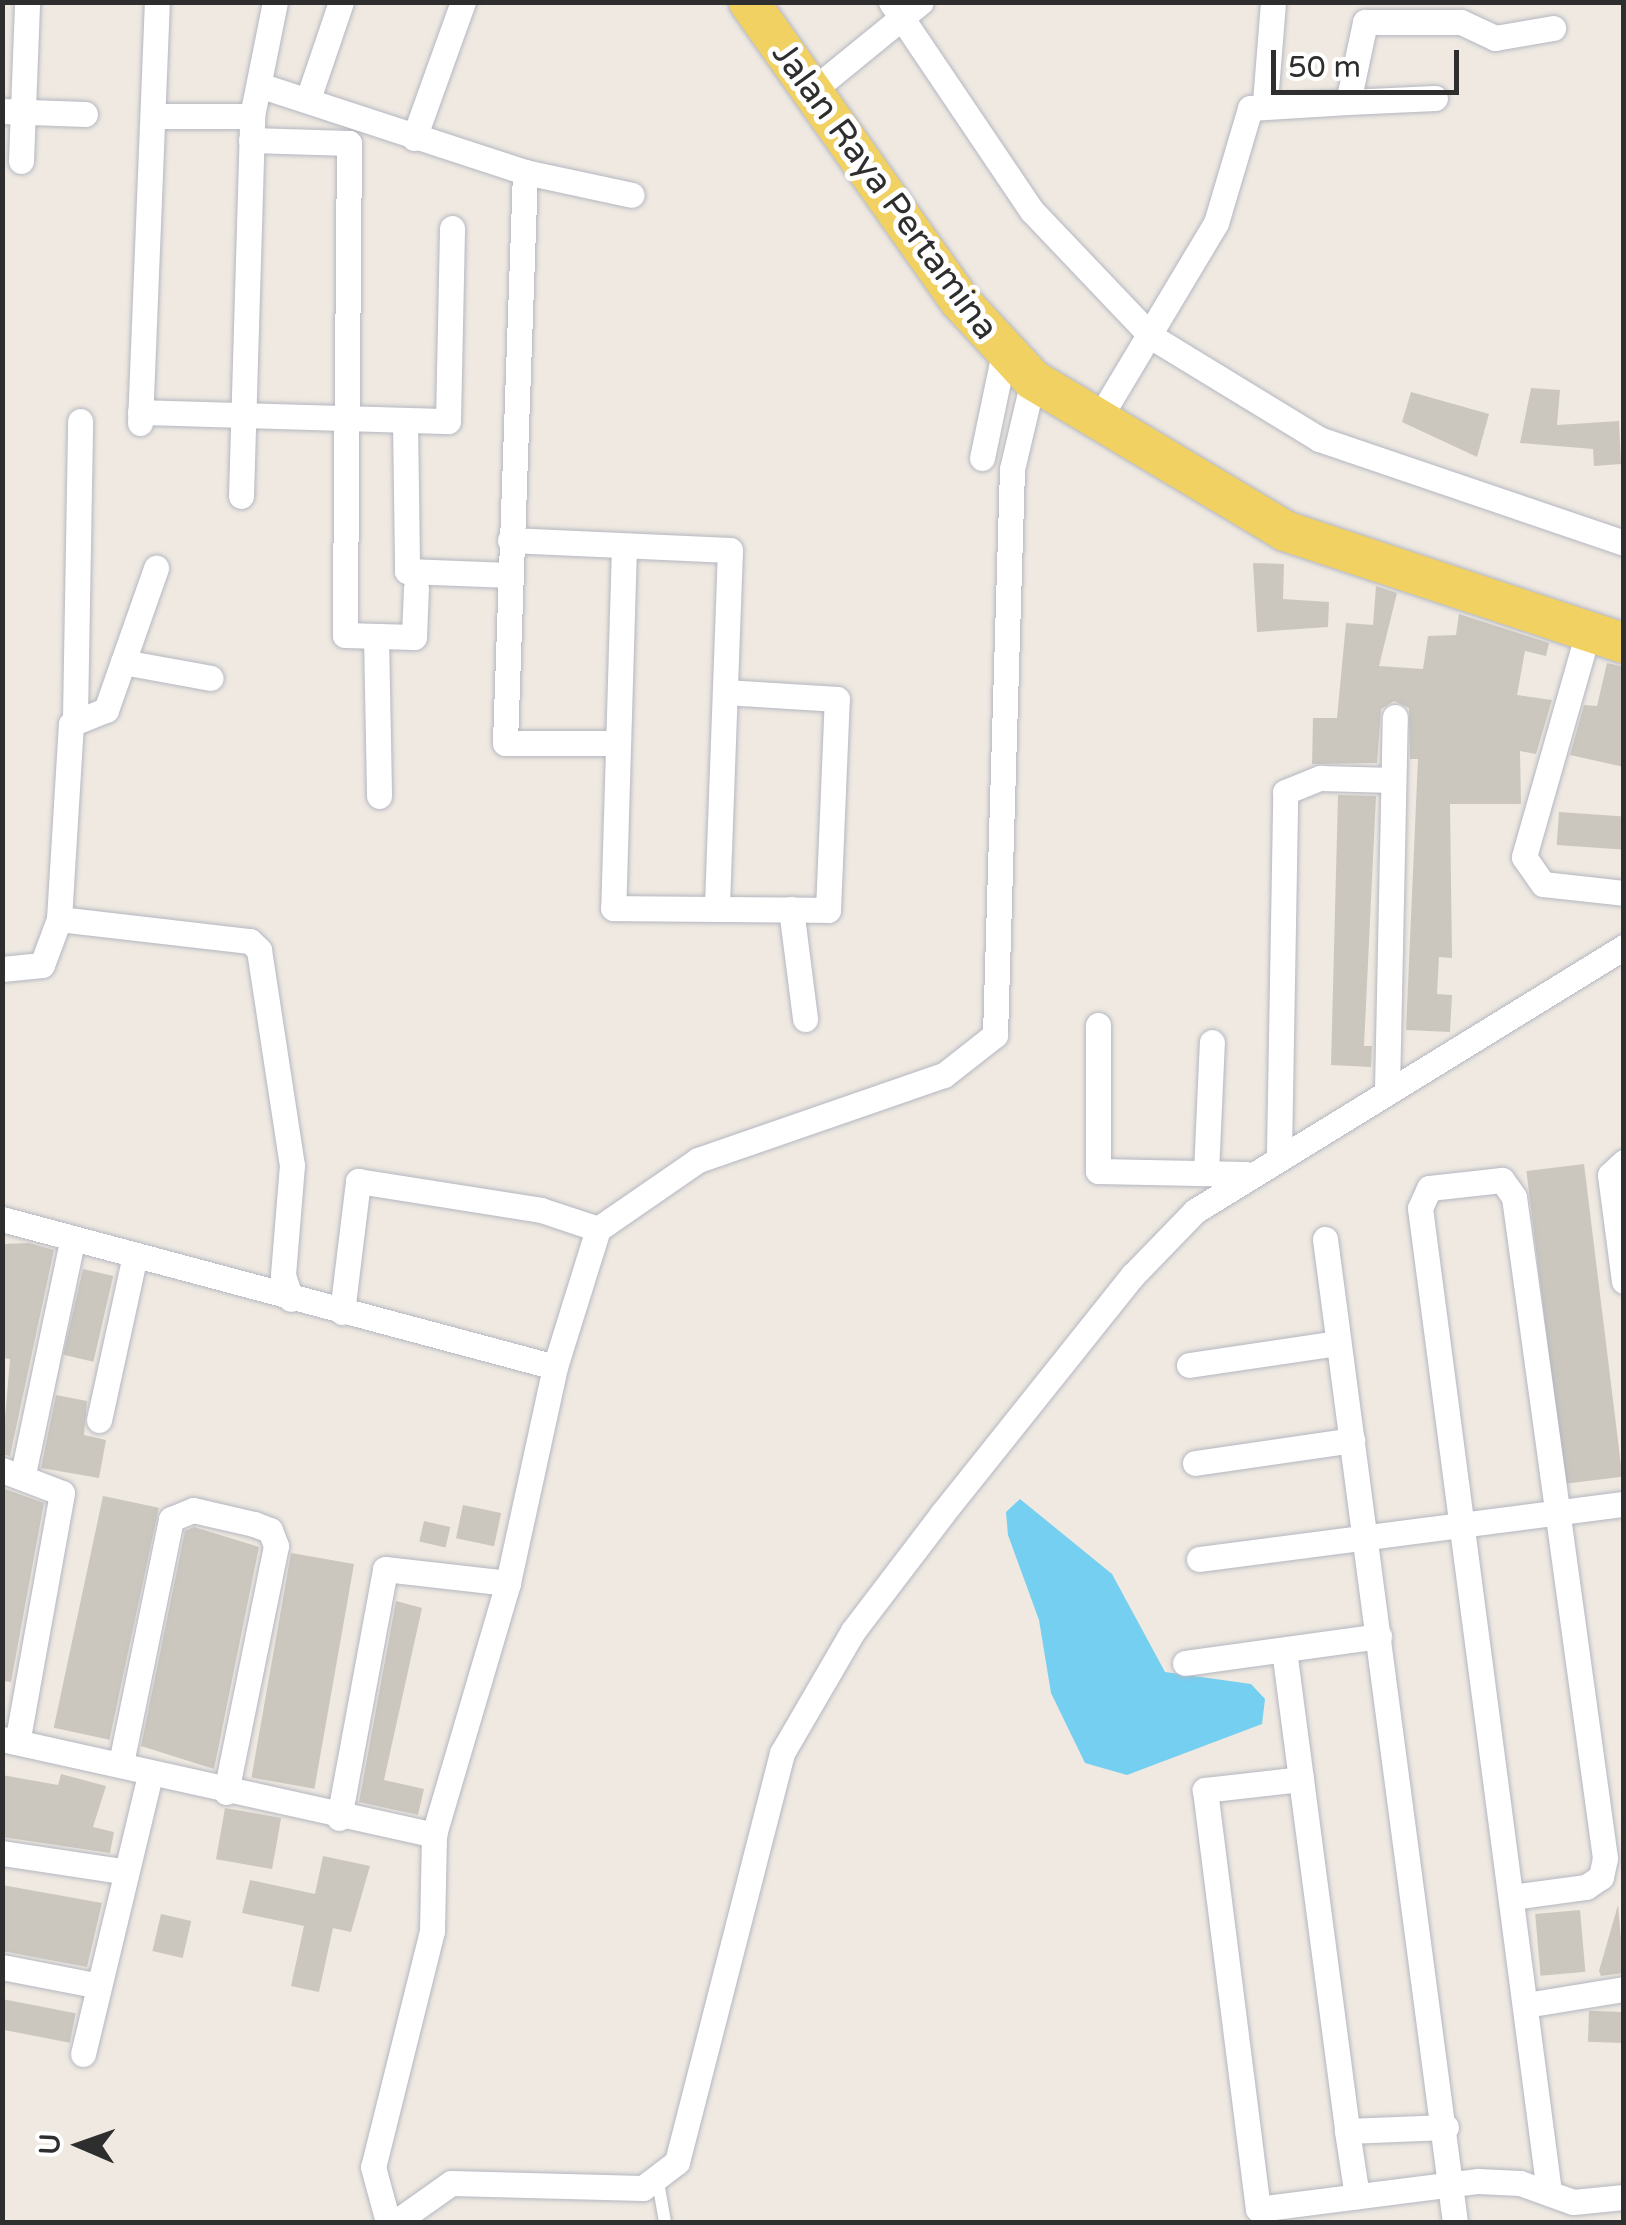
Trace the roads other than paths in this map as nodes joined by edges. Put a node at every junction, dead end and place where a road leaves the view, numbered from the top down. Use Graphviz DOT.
graph roads {
  1 [pos="28,2"];
  2 [pos="158,2"];
  3 [pos="260,2"];
  4 [pos="274,2"];
  5 [pos="341,2"];
  6 [pos="463,2"];
  7 [pos="749,2"];
  8 [pos="1273,2"];
  9 [pos="904,7"];
  10 [pos="1552,28"];
  11 [pos="259,85"];
  12 [pos="812,90"];
  13 [pos="309,96"];
  14 [pos="1435,98"];
  15 [pos="1265,102"];
  16 [pos="1348,102"];
  17 [pos="13,111"];
  18 [pos="86,114"];
  19 [pos="153,116"];
  20 [pos="252,128"];
  21 [pos="414,138"];
  22 [pos="21,161"];
  23 [pos="525,172"];
  24 [pos="632,195"];
  25 [pos="452,228"];
  26 [pos="1146,347"];
  27 [pos="1018,367"];
  28 [pos="1104,412"];
  29 [pos="242,416"];
  30 [pos="343,418"];
  31 [pos="406,420"];
  32 [pos="80,422"];
  33 [pos="982,458"];
  34 [pos="241,496"];
  35 [pos="510,540"];
  36 [pos="1624,543"];
  37 [pos="624,546"];
  38 [pos="156,568"];
  39 [pos="510,574"];
  40 [pos="416,588"];
  41 [pos="376,636"];
  42 [pos="1606,638"];
  43 [pos="123,662"];
  44 [pos="211,678"];
  45 [pos="725,692"];
  46 [pos="76,717"];
  47 [pos="1395,717"];
  48 [pos="614,743"];
  49 [pos="1393,780"];
  50 [pos="379,796"];
  51 [pos="1624,893"];
  52 [pos="717,909"];
  53 [pos="790,909"];
  54 [pos="58,919"];
  55 [pos="1624,947"];
  56 [pos="2,969"];
  57 [pos="804,1018"];
  58 [pos="1098,1026"];
  59 [pos="1212,1042"];
  60 [pos="1388,1090"];
  61 [pos="1279,1153"];
  62 [pos="1624,1162"];
  63 [pos="1206,1172"];
  64 [pos="1246,1174"];
  65 [pos="2,1219"];
  66 [pos="598,1229"];
  67 [pos="1325,1240"];
  68 [pos="72,1241"];
  69 [pos="134,1260"];
  70 [pos="1624,1280"];
  71 [pos="291,1299"];
  72 [pos="342,1312"];
  73 [pos="1338,1343"];
  74 [pos="1189,1365"];
  75 [pos="555,1367"];
  76 [pos="99,1420"];
  77 [pos="1352,1440"];
  78 [pos="1195,1463"];
  79 [pos="13,1472"];
  80 [pos="1624,1504"];
  81 [pos="1558,1513"];
  82 [pos="1462,1525"];
  83 [pos="1364,1538"];
  84 [pos="1198,1559"];
  85 [pos="508,1583"];
  86 [pos="1379,1636"];
  87 [pos="1284,1650"];
  88 [pos="1185,1663"];
  89 [pos="10,1740"];
  90 [pos="121,1764"];
  91 [pos="150,1774"];
  92 [pos="1300,1778"];
  93 [pos="226,1792"];
  94 [pos="339,1818"];
  95 [pos="434,1835"];
  96 [pos="2,1853"];
  97 [pos="121,1871"];
  98 [pos="1512,1897"];
  99 [pos="2,1967"];
  100 [pos="95,1985"];
  101 [pos="1624,1989"];
  102 [pos="1526,2005"];
  103 [pos="83,2054"];
  104 [pos="1446,2127"];
  105 [pos="1347,2131"];
  106 [pos="658,2182"];
  107 [pos="1454,2184"];
  108 [pos="1549,2192"];
  109 [pos="1356,2196"];
  110 [pos="1624,2197"];
  111 [pos="388,2222"];
  112 [pos="396,2222"];
  113 [pos="665,2222"];
  114 [pos="1455,2222"];
  1 -- 17 [label="street"];
  2 -- 19 [label="street"];
  3 -- 11 [label="street"];
  4 -- 11 [label="street"];
  5 -- 13 [label="street"];
  6 -- 21 [label="street"];
  7 -- 12 [label="main road, Jalan Raya Pertamina"];
  8 -- 15 [label="street"];
  9 -- 12 [label="street"];
  9 -- 26 [label="street"];
  10 -- 16 [label="street"];
  11 -- 13 [label="street"];
  11 -- 20 [label="street"];
  12 -- 27 [label="main road, Jalan Raya Pertamina"];
  13 -- 21 [label="street"];
  14 -- 16 [label="street"];
  15 -- 16 [label="street"];
  15 -- 26 [label="street"];
  17 -- 18 [label="street"];
  17 -- 22 [label="street"];
  19 -- 20 [label="street"];
  19 -- 29 [label="street"];
  20 -- 29 [label="street"];
  20 -- 30 [label="street"];
  21 -- 23 [label="street"];
  23 -- 24 [label="street"];
  23 -- 35 [label="street"];
  25 -- 31 [label="street"];
  26 -- 28 [label="street"];
  26 -- 36 [label="street"];
  27 -- 28 [label="main road, Jalan Raya Pertamina"];
  27 -- 33 [label="street"];
  27 -- 66 [label="street"];
  28 -- 42 [label="main road, Jalan Raya Pertamina"];
  29 -- 30 [label="street"];
  29 -- 34 [label="street"];
  30 -- 31 [label="street"];
  30 -- 41 [label="street"];
  31 -- 39 [label="street"];
  32 -- 46 [label="street"];
  35 -- 37 [label="street"];
  35 -- 39 [label="street"];
  37 -- 45 [label="street"];
  37 -- 48 [label="street"];
  38 -- 43 [label="street"];
  39 -- 48 [label="street"];
  40 -- 41 [label="street"];
  41 -- 50 [label="street"];
  42 -- 51 [label="street"];
  43 -- 44 [label="street"];
  43 -- 46 [label="street"];
  45 -- 52 [label="street"];
  45 -- 53 [label="street"];
  46 -- 54 [label="street"];
  47 -- 49 [label="street"];
  48 -- 52 [label="street"];
  49 -- 60 [label="street"];
  49 -- 61 [label="street"];
  52 -- 53 [label="street"];
  53 -- 57 [label="street"];
  54 -- 56 [label="street"];
  54 -- 71 [label="street"];
  55 -- 60 [label="street"];
  58 -- 63 [label="street"];
  59 -- 63 [label="street"];
  60 -- 61 [label="street"];
  61 -- 64 [label="street"];
  62 -- 70 [label="street"];
  63 -- 64 [label="street"];
  64 -- 106 [label="street"];
  65 -- 68 [label="street"];
  66 -- 72 [label="street"];
  66 -- 75 [label="street"];
  67 -- 73 [label="street"];
  68 -- 69 [label="street"];
  68 -- 79 [label="street"];
  69 -- 71 [label="street"];
  69 -- 76 [label="street"];
  71 -- 72 [label="street"];
  72 -- 75 [label="street"];
  73 -- 74 [label="street"];
  73 -- 77 [label="street"];
  75 -- 85 [label="street"];
  77 -- 78 [label="street"];
  77 -- 83 [label="street"];
  79 -- 89 [label="street"];
  80 -- 81 [label="street"];
  81 -- 82 [label="street"];
  81 -- 82 [label="street"];
  81 -- 98 [label="street"];
  82 -- 83 [label="street"];
  82 -- 98 [label="street"];
  83 -- 84 [label="street"];
  83 -- 86 [label="street"];
  85 -- 94 [label="street"];
  85 -- 95 [label="street"];
  86 -- 87 [label="street"];
  86 -- 104 [label="street"];
  87 -- 88 [label="street"];
  87 -- 92 [label="street"];
  89 -- 90 [label="street"];
  90 -- 91 [label="street"];
  90 -- 93 [label="street"];
  91 -- 93 [label="street"];
  91 -- 97 [label="street"];
  92 -- 105 [label="street"];
  92 -- 109 [label="street"];
  93 -- 94 [label="street"];
  94 -- 95 [label="street"];
  95 -- 111 [label="street"];
  96 -- 97 [label="street"];
  97 -- 100 [label="street"];
  98 -- 102 [label="street"];
  99 -- 100 [label="street"];
  100 -- 103 [label="street"];
  101 -- 102 [label="street"];
  102 -- 108 [label="street"];
  104 -- 105 [label="street"];
  104 -- 107 [label="street"];
  105 -- 109 [label="street"];
  106 -- 112 [label="street"];
  106 -- 113 [label="lane"];
  107 -- 108 [label="street"];
  107 -- 109 [label="street"];
  107 -- 114 [label="street"];
  108 -- 110 [label="street"];
}
